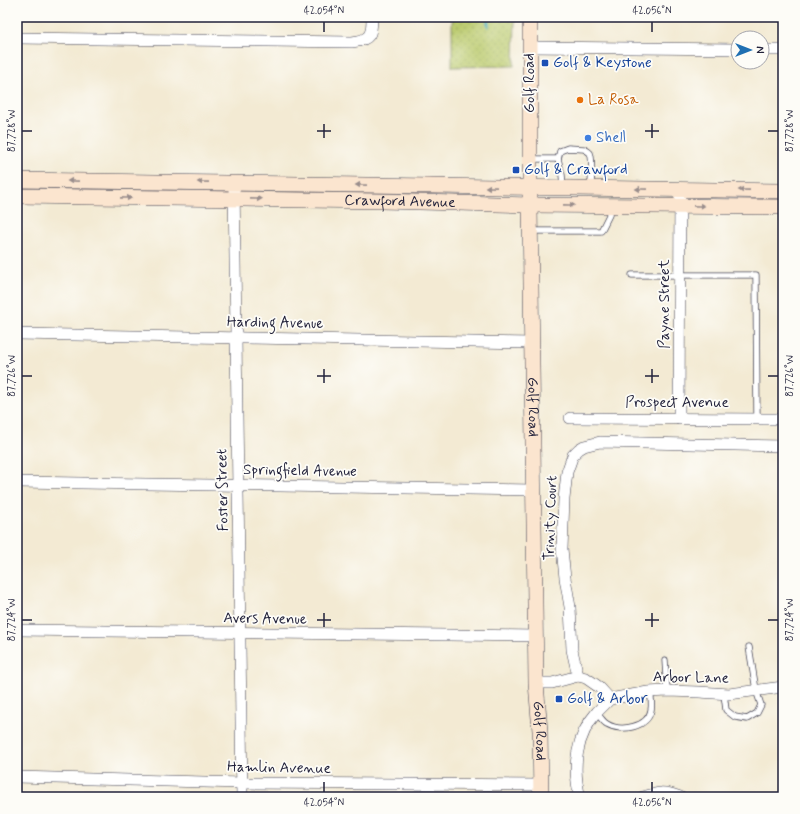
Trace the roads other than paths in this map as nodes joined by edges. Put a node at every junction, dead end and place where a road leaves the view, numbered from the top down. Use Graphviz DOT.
graph roads {
  1 [pos="372,17"];
  2 [pos="530,17"];
  3 [pos="17,38"];
  4 [pos="530,47"];
  5 [pos="730,50"];
  6 [pos="770,50"];
  7 [pos="783,50"];
  8 [pos="530,159"];
  9 [pos="558,159"];
  10 [pos="17,180"];
  11 [pos="234,183"];
  12 [pos="530,188"];
  13 [pos="563,188"];
  14 [pos="592,189"];
  15 [pos="680,190"];
  16 [pos="783,191"];
  17 [pos="17,196"];
  18 [pos="234,199"];
  19 [pos="530,205"];
  20 [pos="608,206"];
  21 [pos="680,206"];
  22 [pos="783,207"];
  23 [pos="530,231"];
  24 [pos="632,275"];
  25 [pos="680,275"];
  26 [pos="17,334"];
  27 [pos="236,338"];
  28 [pos="532,342"];
  29 [pos="570,418"];
  30 [pos="679,418"];
  31 [pos="757,419"];
  32 [pos="783,419"];
  33 [pos="783,446"];
  34 [pos="17,482"];
  35 [pos="238,485"];
  36 [pos="534,490"];
  37 [pos="17,630"];
  38 [pos="240,633"];
  39 [pos="536,636"];
  40 [pos="749,647"];
  41 [pos="665,660"];
  42 [pos="578,676"];
  43 [pos="536,683"];
  44 [pos="783,686"];
  45 [pos="667,690"];
  46 [pos="756,690"];
  47 [pos="650,692"];
  48 [pos="724,694"];
  49 [pos="610,699"];
  50 [pos="596,713"];
  51 [pos="17,777"];
  52 [pos="242,783"];
  53 [pos="541,791"];
  54 [pos="242,797"];
  55 [pos="580,797"];
  56 [pos="643,797"];
  57 [pos="680,797"];
  1 -- 3 [label="street"];
  2 -- 4 [label="main road, Golf Road"];
  4 -- 5 [label="street"];
  4 -- 8 [label="main road, Golf Road"];
  6 -- 7 [label="street"];
  8 -- 9 [label="lane"];
  8 -- 12 [label="main road, Golf Road"];
  9 -- 13 [label="lane"];
  9 -- 14 [label="lane"];
  11 -- 10 [label="main road, Crawford Avenue, one-way"];
  12 -- 11 [label="main road, Crawford Avenue, one-way"];
  11 -- 18 [label="street, Foster Street"];
  12 -- 13 [label="main road, Crawford Avenue"];
  12 -- 19 [label="main road, Golf Road"];
  13 -- 14 [label="main road, Crawford Avenue"];
  15 -- 14 [label="main road, Crawford Avenue, one-way"];
  16 -- 15 [label="main road, Crawford Avenue, one-way"];
  15 -- 21 [label="street, Payne Street"];
  17 -- 18 [label="main road, Crawford Avenue, one-way"];
  18 -- 19 [label="main road, Crawford Avenue, one-way"];
  18 -- 27 [label="street, Foster Street"];
  19 -- 20 [label="main road, Crawford Avenue, one-way"];
  19 -- 23 [label="main road, Golf Road"];
  20 -- 21 [label="main road, Crawford Avenue"];
  20 -- 23 [label="lane"];
  21 -- 22 [label="main road, Crawford Avenue, one-way"];
  21 -- 25 [label="street, Payne Street"];
  23 -- 28 [label="main road, Golf Road"];
  24 -- 25 [label="lane"];
  25 -- 30 [label="street, Payne Street"];
  25 -- 31 [label="lane"];
  26 -- 27 [label="street, Harding Avenue"];
  27 -- 28 [label="street, Harding Avenue"];
  27 -- 35 [label="street, Foster Street"];
  28 -- 36 [label="main road, Golf Road"];
  29 -- 30 [label="street, Prospect Avenue"];
  30 -- 31 [label="street, Prospect Avenue"];
  31 -- 32 [label="street, Prospect Avenue"];
  33 -- 42 [label="street, Trinity Court"];
  34 -- 35 [label="street, Springfield Avenue"];
  35 -- 36 [label="street, Springfield Avenue"];
  35 -- 38 [label="street, Foster Street"];
  36 -- 39 [label="main road, Golf Road"];
  37 -- 38 [label="street, Avers Avenue"];
  38 -- 39 [label="street, Avers Avenue"];
  38 -- 52 [label="street, Foster Street"];
  39 -- 43 [label="main road, Golf Road"];
  40 -- 46 [label="lane"];
  41 -- 45 [label="lane"];
  42 -- 43 [label="street"];
  42 -- 49 [label="street"];
  43 -- 53 [label="main road, Golf Road"];
  44 -- 46 [label="street, Arbor Lane"];
  45 -- 47 [label="street, Arbor Lane"];
  45 -- 48 [label="street, Arbor Lane"];
  46 -- 48 [label="street, Arbor Lane"];
  46 -- 48 [label="lane"];
  47 -- 49 [label="street, Arbor Lane"];
  47 -- 50 [label="lane"];
  49 -- 50 [label="street"];
  50 -- 55 [label="street"];
  51 -- 52 [label="street, Hamlin Avenue"];
  52 -- 53 [label="street, Hamlin Avenue"];
  52 -- 54 [label="street, Foster Street"];
  56 -- 57 [label="street"];
}
